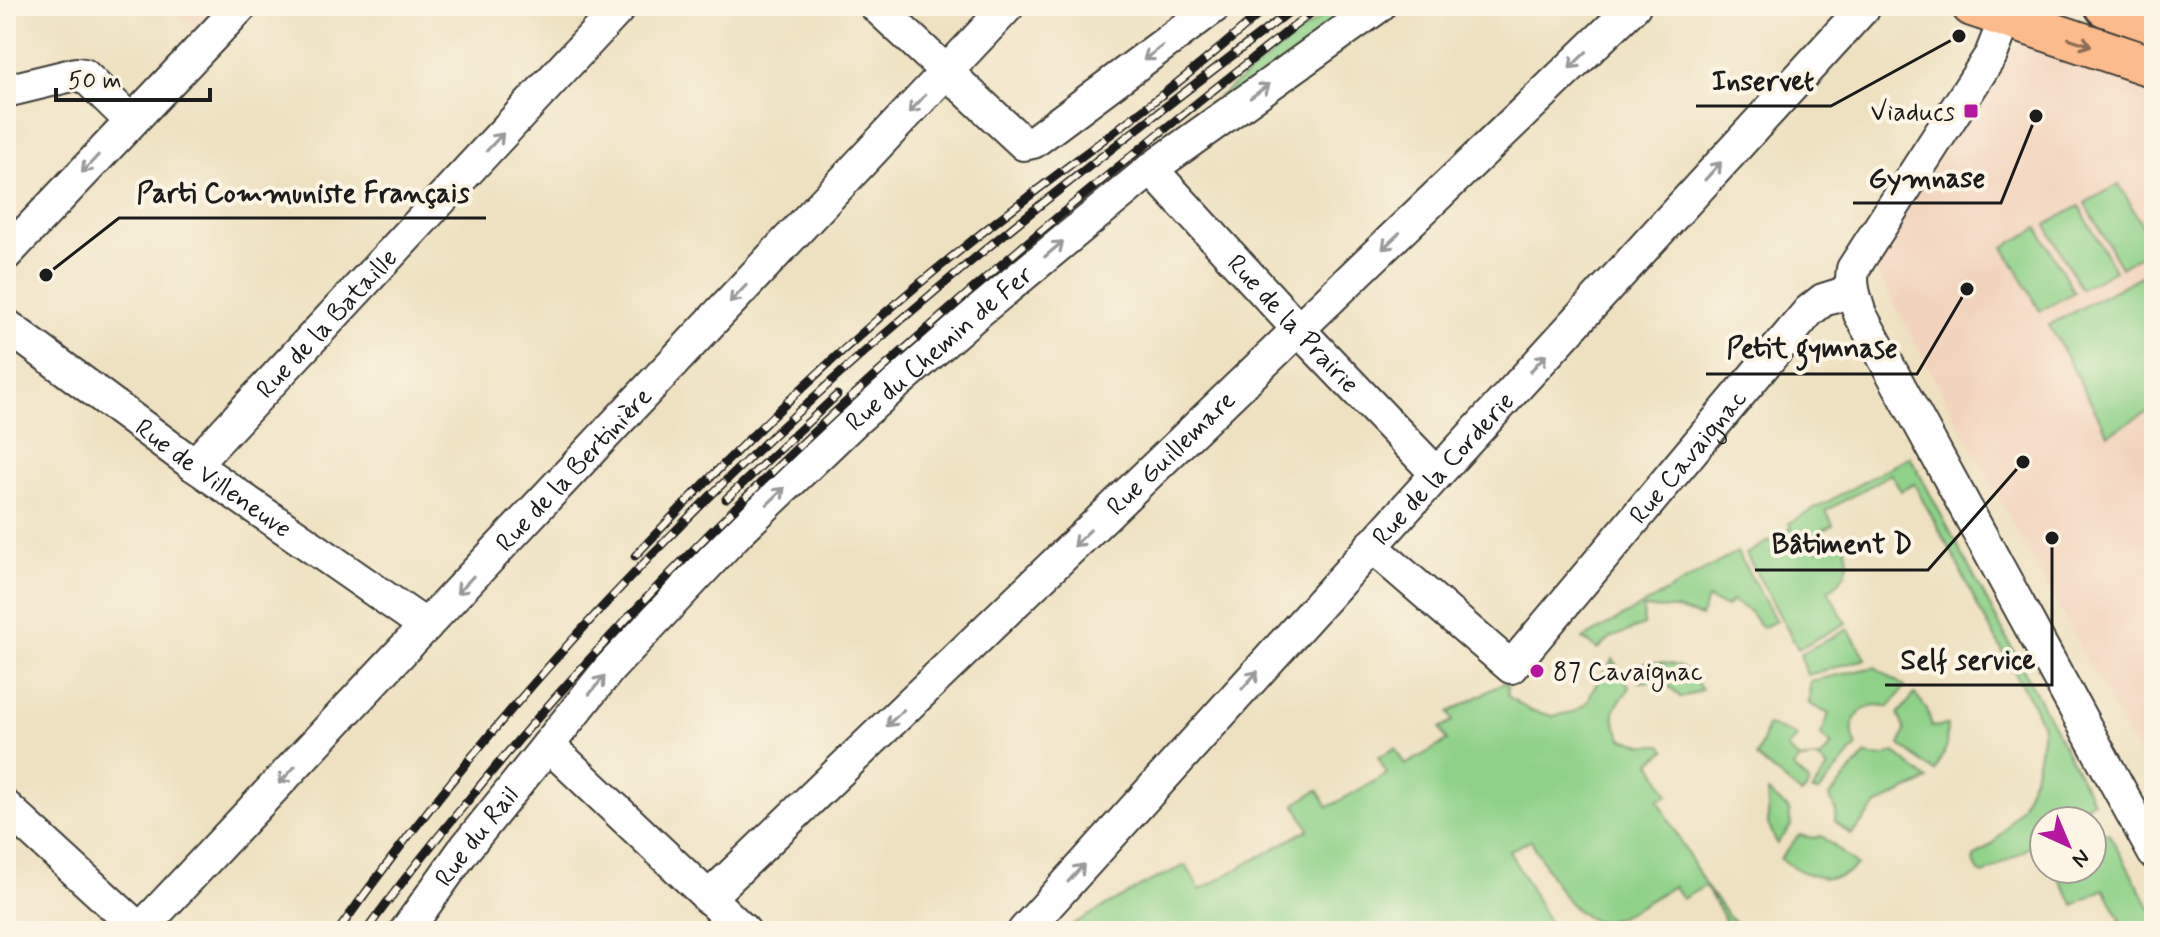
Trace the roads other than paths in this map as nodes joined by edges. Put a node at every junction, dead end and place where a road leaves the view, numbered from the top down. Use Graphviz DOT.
graph roads {
  1 [pos="241,6"];
  2 [pos="621,6"];
  3 [pos="876,6"];
  4 [pos="1008,6"];
  5 [pos="1215,6"];
  6 [pos="1379,6"];
  7 [pos="1634,6"];
  8 [pos="1865,6"];
  9 [pos="2105,6"];
  10 [pos="1989,12"];
  11 [pos="2154,23"];
  12 [pos="2154,67"];
  13 [pos="946,72"];
  14 [pos="6,91"];
  15 [pos="131,121"];
  16 [pos="1151,169"];
  17 [pos="6,254"];
  18 [pos="1852,291"];
  19 [pos="6,325"];
  20 [pos="1299,330"];
  21 [pos="194,465"];
  22 [pos="1437,474"];
  23 [pos="1371,546"];
  24 [pos="426,626"];
  25 [pos="548,745"];
  26 [pos="6,807"];
  27 [pos="2154,853"];
  28 [pos="708,898"];
  29 [pos="140,931"];
  30 [pos="406,931"];
  31 [pos="744,931"];
  32 [pos="1024,931"];
  1 -- 15 [label="street"];
  21 -- 2 [label="street, Rue de la Bataille, one-way"];
  3 -- 13 [label="street"];
  4 -- 13 [label="street, Rue de la Bertinière"];
  5 -- 13 [label="street, one-way"];
  16 -- 6 [label="street, Rue du Chemin de Fer, one-way"];
  7 -- 20 [label="street, Rue Guillemare, one-way"];
  22 -- 8 [label="street, Rue de la Corderie, one-way"];
  9 -- 11 [label="main road"];
  10 -- 12 [label="main road, one-way"];
  10 -- 18 [label="street"];
  13 -- 24 [label="street, Rue de la Bertinière, one-way"];
  14 -- 15 [label="street"];
  15 -- 17 [label="street, one-way"];
  16 -- 20 [label="street, Rue de la Prairie"];
  25 -- 16 [label="street, Rue du Chemin de Fer, one-way"];
  18 -- 23 [label="street, Rue Cavaignac"];
  18 -- 27 [label="street"];
  19 -- 21 [label="street, Rue de Villeneuve"];
  20 -- 22 [label="street, Rue de la Prairie"];
  20 -- 28 [label="street, Rue Guillemare, one-way"];
  21 -- 24 [label="street, Rue de Villeneuve"];
  22 -- 23 [label="street, Rue de la Corderie"];
  32 -- 23 [label="street, Rue de la Corderie, one-way"];
  24 -- 29 [label="street, Rue de la Bertinière, one-way"];
  25 -- 28 [label="street"];
  25 -- 30 [label="street, Rue du Rail"];
  26 -- 29 [label="street"];
  28 -- 31 [label="street"];
}
